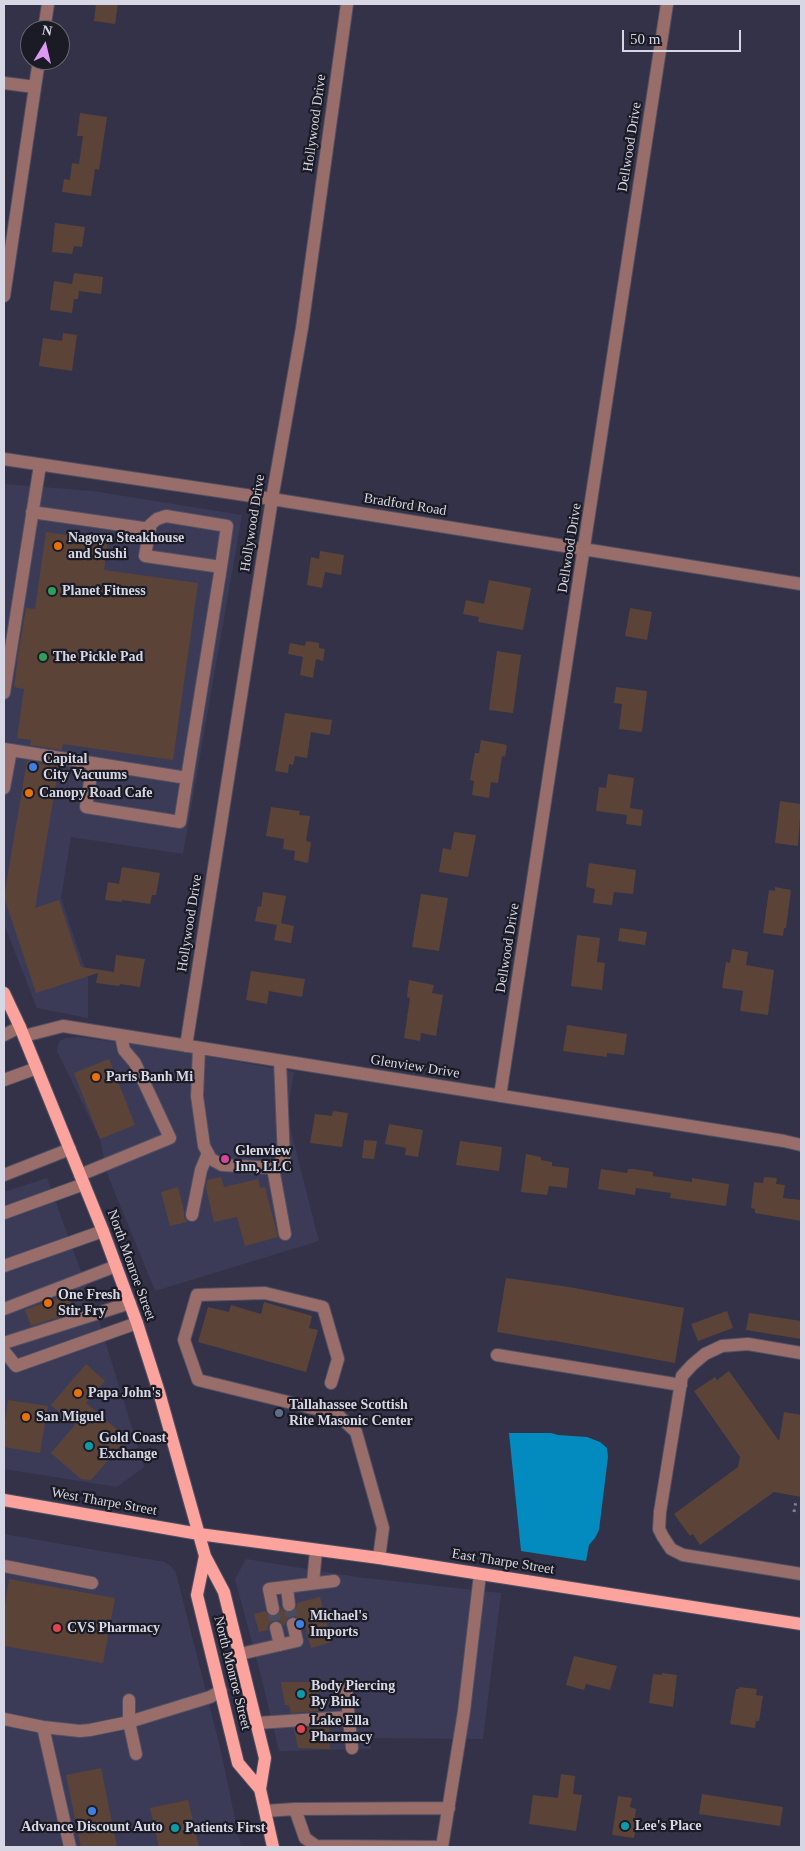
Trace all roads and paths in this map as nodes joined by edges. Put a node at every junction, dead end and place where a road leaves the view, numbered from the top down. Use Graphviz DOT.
graph roads {
  1 [pos="48,4"];
  2 [pos="347,4"];
  3 [pos="667,4"];
  4 [pos="46,20"];
  5 [pos="37,70"];
  6 [pos="4,83"];
  7 [pos="34,87"];
  8 [pos="4,296"];
  9 [pos="4,459"];
  10 [pos="40,465"];
  11 [pos="272,499"];
  12 [pos="32,512"];
  13 [pos="150,529"];
  14 [pos="585,549"];
  15 [pos="221,568"];
  16 [pos="801,584"];
  17 [pos="4,693"];
  18 [pos="7,750"];
  19 [pos="93,763"];
  20 [pos="187,778"];
  21 [pos="4,788"];
  22 [pos="4,993"];
  23 [pos="7,1009"];
  24 [pos="22,1032"];
  25 [pos="4,1035"];
  26 [pos="121,1036"];
  27 [pos="192,1047"];
  28 [pos="280,1061"];
  29 [pos="37,1068"];
  30 [pos="4,1080"];
  31 [pos="500,1096"];
  32 [pos="801,1145"];
  33 [pos="70,1149"];
  34 [pos="208,1153"];
  35 [pos="273,1168"];
  36 [pos="4,1175"];
  37 [pos="82,1180"];
  38 [pos="4,1213"];
  39 [pos="192,1216"];
  40 [pos="103,1231"];
  41 [pos="285,1234"];
  42 [pos="49,1250"];
  43 [pos="4,1260"];
  44 [pos="4,1266"];
  45 [pos="116,1266"];
  46 [pos="130,1304"];
  47 [pos="4,1309"];
  48 [pos="137,1323"];
  49 [pos="4,1352"];
  50 [pos="801,1353"];
  51 [pos="497,1355"];
  52 [pos="332,1383"];
  53 [pos="681,1385"];
  54 [pos="4,1500"];
  55 [pos="796,1501"];
  56 [pos="794,1512"];
  57 [pos="199,1534"];
  58 [pos="316,1550"];
  59 [pos="205,1556"];
  60 [pos="379,1558"];
  61 [pos="4,1566"];
  62 [pos="480,1574"];
  63 [pos="801,1574"];
  64 [pos="334,1581"];
  65 [pos="92,1583"];
  66 [pos="313,1583"];
  67 [pos="287,1587"];
  68 [pos="290,1605"];
  69 [pos="273,1609"];
  70 [pos="293,1624"];
  71 [pos="801,1624"];
  72 [pos="276,1628"];
  73 [pos="280,1645"];
  74 [pos="240,1654"];
  75 [pos="346,1689"];
  76 [pos="221,1691"];
  77 [pos="128,1700"];
  78 [pos="348,1717"];
  79 [pos="4,1719"];
  80 [pos="129,1722"];
  81 [pos="257,1723"];
  82 [pos="44,1727"];
  83 [pos="352,1748"];
  84 [pos="136,1754"];
  85 [pos="260,1789"];
  86 [pos="449,1808"];
  87 [pos="295,1809"];
  88 [pos="265,1811"];
  89 [pos="70,1847"];
  90 [pos="273,1847"];
  91 [pos="339,1847"];
  92 [pos="412,1847"];
  1 -- 4 [label="street"];
  2 -- 11 [label="street, Hollywood Drive"];
  3 -- 14 [label="street, Dellwood Drive"];
  5 -- 7 [label="street"];
  6 -- 7 [label="street"];
  7 -- 8 [label="street"];
  9 -- 10 [label="street, Bradford Road"];
  10 -- 11 [label="street, Bradford Road"];
  10 -- 12 [label="street"];
  11 -- 14 [label="street, Bradford Road"];
  11 -- 27 [label="street, Hollywood Drive"];
  12 -- 13 [label="street"];
  12 -- 17 [label="street"];
  13 -- 15 [label="street"];
  13 -- 15 [label="street"];
  14 -- 16 [label="street, Bradford Road"];
  14 -- 31 [label="street, Dellwood Drive"];
  15 -- 20 [label="street"];
  18 -- 19 [label="street"];
  18 -- 21 [label="street"];
  19 -- 20 [label="street"];
  19 -- 20 [label="street"];
  22 -- 23 [label="main road, North Monroe Street"];
  23 -- 24 [label="main road, North Monroe Street"];
  24 -- 25 [label="street, Glenview Drive"];
  24 -- 26 [label="street, Glenview Drive"];
  24 -- 29 [label="main road, North Monroe Street"];
  26 -- 27 [label="street, Glenview Drive"];
  26 -- 37 [label="street"];
  27 -- 28 [label="street, Glenview Drive"];
  27 -- 34 [label="street, Hollywood Drive"];
  28 -- 31 [label="street, Glenview Drive"];
  28 -- 35 [label="street"];
  29 -- 30 [label="street"];
  29 -- 33 [label="main road, North Monroe Street"];
  31 -- 32 [label="street, Glenview Drive"];
  33 -- 36 [label="street"];
  33 -- 37 [label="main road, North Monroe Street"];
  34 -- 35 [label="street"];
  34 -- 39 [label="street"];
  35 -- 41 [label="street"];
  37 -- 38 [label="street"];
  37 -- 40 [label="main road, North Monroe Street"];
  40 -- 42 [label="street"];
  40 -- 45 [label="main road, North Monroe Street"];
  42 -- 43 [label="street"];
  42 -- 44 [label="street"];
  45 -- 46 [label="main road, North Monroe Street"];
  45 -- 47 [label="street"];
  46 -- 48 [label="main road, North Monroe Street"];
  46 -- 49 [label="street"];
  48 -- 49 [label="street"];
  48 -- 57 [label="main road, North Monroe Street"];
  50 -- 53 [label="street"];
  51 -- 53 [label="street"];
  52 -- 60 [label="street"];
  53 -- 63 [label="street"];
  54 -- 57 [label="main road, West Tharpe Street"];
  55 -- 56 [label="path"];
  57 -- 58 [label="main road, East Tharpe Street"];
  57 -- 59 [label="main road, North Monroe Street"];
  58 -- 60 [label="main road, East Tharpe Street"];
  58 -- 66 [label="street"];
  59 -- 74 [label="main road, North Monroe Street"];
  59 -- 76 [label="main road, North Monroe Street"];
  60 -- 62 [label="main road, East Tharpe Street"];
  61 -- 65 [label="street"];
  62 -- 71 [label="main road, East Tharpe Street"];
  62 -- 86 [label="street"];
  64 -- 66 [label="street"];
  66 -- 67 [label="street"];
  67 -- 68 [label="street"];
  67 -- 69 [label="street"];
  70 -- 73 [label="street"];
  72 -- 73 [label="street"];
  73 -- 74 [label="street"];
  74 -- 81 [label="main road, North Monroe Street"];
  75 -- 78 [label="street"];
  76 -- 80 [label="street"];
  76 -- 85 [label="main road, North Monroe Street"];
  77 -- 80 [label="street"];
  78 -- 81 [label="street"];
  78 -- 83 [label="street"];
  79 -- 82 [label="street"];
  80 -- 82 [label="street"];
  80 -- 84 [label="street"];
  81 -- 85 [label="main road, North Monroe Street"];
  82 -- 89 [label="street"];
  85 -- 88 [label="main road, North Monroe Street"];
  86 -- 87 [label="street"];
  86 -- 92 [label="street"];
  87 -- 88 [label="street"];
  87 -- 91 [label="street"];
  88 -- 90 [label="main road, North Monroe Street"];
  91 -- 92 [label="street"];
}
